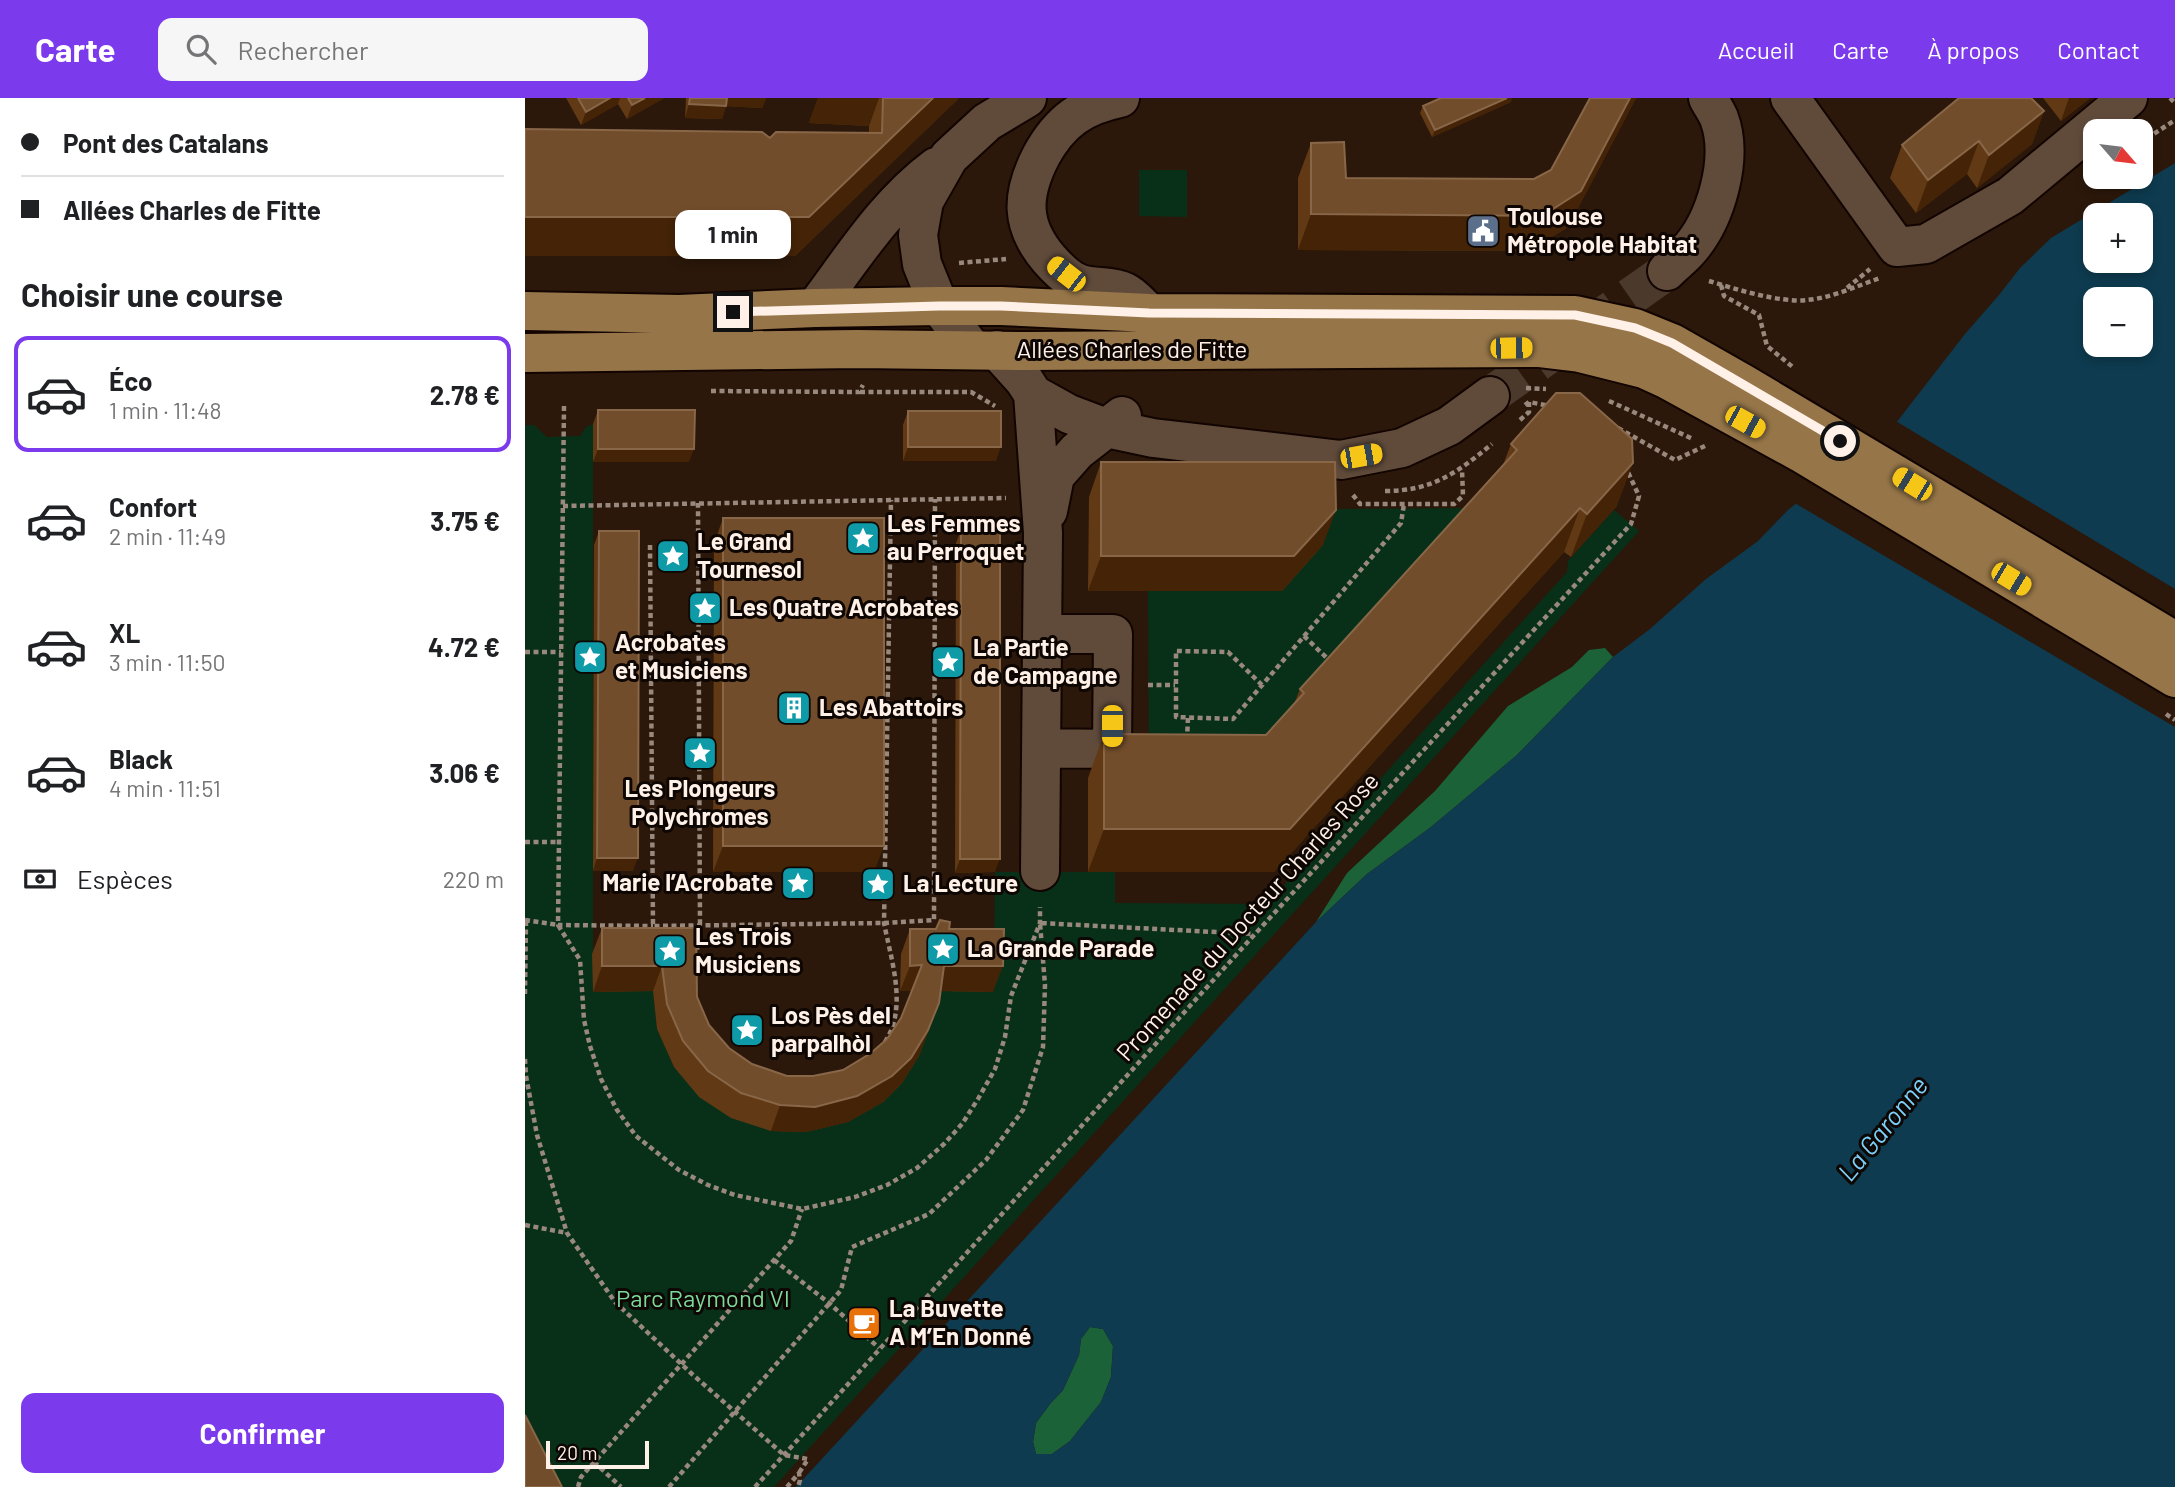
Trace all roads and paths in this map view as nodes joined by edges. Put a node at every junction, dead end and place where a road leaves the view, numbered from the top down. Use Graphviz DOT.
graph roads {
  1 [pos="1027,98"];
  2 [pos="1120,98"];
  3 [pos="1708,98"];
  4 [pos="1790,98"];
  5 [pos="2128,98"];
  6 [pos="2170,98"];
  7 [pos="2175,103"];
  8 [pos="991,110"];
  9 [pos="2175,120"];
  10 [pos="2153,134"];
  11 [pos="949,157"];
  12 [pos="1008,259"];
  13 [pos="953,263"];
  14 [pos="1667,271"];
  15 [pos="1721,285"];
  16 [pos="939,306"];
  17 [pos="815,308"];
  18 [pos="525,311"];
  19 [pos="1149,313"];
  20 [pos="1767,346"];
  21 [pos="985,350"];
  22 [pos="525,353"];
  23 [pos="1555,390"];
  24 [pos="859,391"];
  25 [pos="1501,392"];
  26 [pos="1601,397"];
  27 [pos="1736,398"];
  28 [pos="1016,402"];
  29 [pos="1529,402"];
  30 [pos="564,406"];
  31 [pos="1551,406"];
  32 [pos="1607,423"];
  33 [pos="1106,428"];
  34 [pos="1618,428"];
  35 [pos="1616,435"];
  36 [pos="1623,463"];
  37 [pos="1462,469"];
  38 [pos="935,499"];
  39 [pos="891,500"];
  40 [pos="698,503"];
  41 [pos="1360,503"];
  42 [pos="1404,504"];
  43 [pos="563,506"];
  44 [pos="1042,515"];
  45 [pos="650,545"];
  46 [pos="1042,634"];
  47 [pos="1304,636"];
  48 [pos="2175,641"];
  49 [pos="525,652"];
  50 [pos="562,652"];
  51 [pos="1340,670"];
  52 [pos="2175,678"];
  53 [pos="1144,685"];
  54 [pos="1175,685"];
  55 [pos="1262,685"];
  56 [pos="1188,717"];
  57 [pos="1187,741"];
  58 [pos="1041,748"];
  59 [pos="525,842"];
  60 [pos="559,842"];
  61 [pos="1040,871"];
  62 [pos="525,920"];
  63 [pos="884,923"];
  64 [pos="1040,923"];
  65 [pos="558,925"];
  66 [pos="700,925"];
  67 [pos="653,926"];
  68 [pos="1255,934"];
  69 [pos="695,962"];
  70 [pos="525,995"];
  71 [pos="883,1044"];
  72 [pos="525,1059"];
  73 [pos="801,1209"];
  74 [pos="525,1225"];
  75 [pos="567,1233"];
  76 [pos="774,1260"];
  77 [pos="828,1303"];
  78 [pos="879,1348"];
  79 [pos="681,1365"];
  80 [pos="734,1412"];
  81 [pos="784,1455"];
  82 [pos="594,1462"];
  83 [pos="799,1473"];
  84 [pos="578,1487"];
  85 [pos="621,1487"];
  86 [pos="669,1487"];
  87 [pos="755,1487"];
  88 [pos="787,1487"];
  89 [pos="798,1487"];
  1 -- 8 [label="street"];
  2 -- 19 [label="street"];
  3 -- 14 [label="street"];
  4 -- 5 [label="street"];
  6 -- 7 [label="path"];
  8 -- 11 [label="street"];
  9 -- 10 [label="path"];
  11 -- 16 [label="street"];
  11 -- 17 [label="street"];
  12 -- 13 [label="path"];
  15 -- 20 [label="path"];
  16 -- 17 [label="main road, Allées Charles de Fitte"];
  16 -- 19 [label="main road, Allées Charles de Fitte"];
  16 -- 21 [label="street"];
  17 -- 18 [label="main road, Allées Charles de Fitte"];
  19 -- 27 [label="main road, Allées Charles de Fitte"];
  21 -- 22 [label="main road, Allées Charles de Fitte"];
  21 -- 27 [label="main road, Allées Charles de Fitte"];
  21 -- 28 [label="street"];
  23 -- 25 [label="path"];
  24 -- 28 [label="path"];
  25 -- 33 [label="street"];
  26 -- 34 [label="path"];
  27 -- 48 [label="main road"];
  27 -- 52 [label="main road"];
  28 -- 33 [label="street"];
  28 -- 44 [label="street"];
  29 -- 31 [label="path"];
  30 -- 43 [label="path"];
  32 -- 34 [label="path"];
  33 -- 44 [label="street"];
  34 -- 35 [label="path"];
  36 -- 68 [label="path, Promenade du Docteur Charles Rose"];
  37 -- 42 [label="path"];
  38 -- 39 [label="path"];
  38 -- 44 [label="path"];
  38 -- 63 [label="path"];
  39 -- 40 [label="path"];
  39 -- 63 [label="path"];
  40 -- 43 [label="path"];
  40 -- 66 [label="path"];
  41 -- 42 [label="path"];
  42 -- 47 [label="path"];
  43 -- 50 [label="path"];
  44 -- 46 [label="street"];
  45 -- 67 [label="path"];
  46 -- 58 [label="street"];
  46 -- 58 [label="street"];
  47 -- 51 [label="path"];
  47 -- 55 [label="path"];
  49 -- 50 [label="path"];
  50 -- 60 [label="path"];
  53 -- 54 [label="path"];
  54 -- 55 [label="path"];
  54 -- 56 [label="path"];
  55 -- 56 [label="path"];
  56 -- 57 [label="path"];
  58 -- 61 [label="street"];
  59 -- 60 [label="path"];
  60 -- 65 [label="path"];
  61 -- 64 [label="path"];
  62 -- 65 [label="path"];
  62 -- 70 [label="path"];
  63 -- 66 [label="path"];
  63 -- 71 [label="path"];
  64 -- 68 [label="path"];
  64 -- 73 [label="path"];
  64 -- 77 [label="path"];
  65 -- 67 [label="path"];
  65 -- 73 [label="path"];
  66 -- 67 [label="path"];
  66 -- 69 [label="path"];
  68 -- 78 [label="path, Promenade du Docteur Charles Rose"];
  72 -- 75 [label="path"];
  73 -- 76 [label="path"];
  74 -- 75 [label="path"];
  75 -- 79 [label="path"];
  76 -- 77 [label="path"];
  76 -- 79 [label="path"];
  77 -- 78 [label="path"];
  77 -- 80 [label="path"];
  78 -- 81 [label="path, Promenade du Docteur Charles Rose"];
  79 -- 80 [label="path"];
  79 -- 82 [label="path"];
  80 -- 81 [label="path"];
  80 -- 86 [label="path"];
  81 -- 83 [label="path"];
  81 -- 87 [label="path, Promenade du Docteur Charles Rose"];
  82 -- 84 [label="path"];
  82 -- 85 [label="path"];
  83 -- 88 [label="path"];
  83 -- 89 [label="path"];
}
